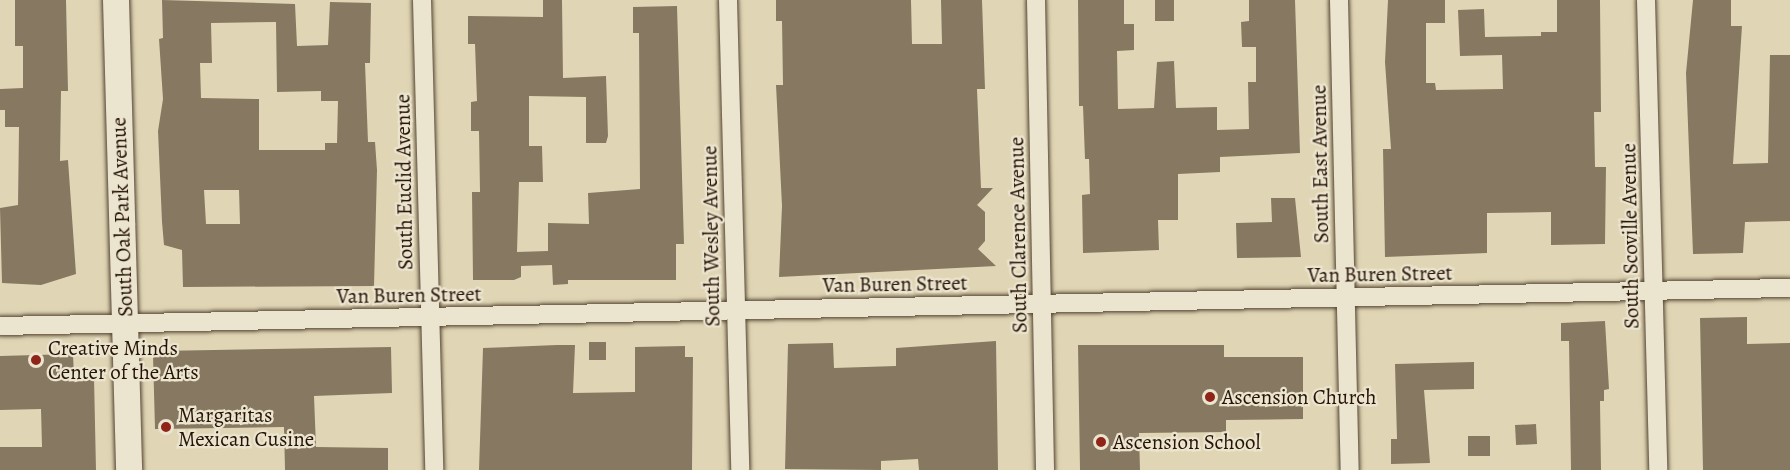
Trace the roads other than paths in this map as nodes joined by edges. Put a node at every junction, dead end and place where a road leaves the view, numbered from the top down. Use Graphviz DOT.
graph roads {
  1 [pos="116,0"];
  2 [pos="422,0"];
  3 [pos="728,0"];
  4 [pos="1036,0"];
  5 [pos="1339,0"];
  6 [pos="1646,0"];
  7 [pos="1790,288"];
  8 [pos="1654,291"];
  9 [pos="1346,297"];
  10 [pos="1041,304"];
  11 [pos="736,310"];
  12 [pos="430,317"];
  13 [pos="125,323"];
  14 [pos="0,326"];
  15 [pos="129,470"];
  16 [pos="434,470"];
  17 [pos="740,470"];
  18 [pos="1045,470"];
  19 [pos="1350,470"];
  20 [pos="1658,470"];
  1 -- 13 [label="street, South Oak Park Avenue"];
  2 -- 12 [label="street, South Euclid Avenue"];
  3 -- 11 [label="street, South Wesley Avenue"];
  4 -- 10 [label="street, South Clarence Avenue"];
  5 -- 9 [label="street, South East Avenue"];
  6 -- 8 [label="street, South Scoville Avenue"];
  7 -- 8 [label="street, Van Buren Street"];
  8 -- 9 [label="street, Van Buren Street"];
  8 -- 20 [label="street, South Scoville Avenue"];
  9 -- 10 [label="street, Van Buren Street"];
  9 -- 19 [label="street, South East Avenue"];
  10 -- 11 [label="street, Van Buren Street"];
  10 -- 18 [label="street, South Clarence Avenue"];
  11 -- 12 [label="street, Van Buren Street"];
  11 -- 17 [label="street, South Wesley Avenue"];
  12 -- 13 [label="street, Van Buren Street"];
  12 -- 16 [label="street, South Euclid Avenue"];
  13 -- 14 [label="street, Van Buren Street"];
  13 -- 15 [label="street, South Oak Park Avenue"];
}
